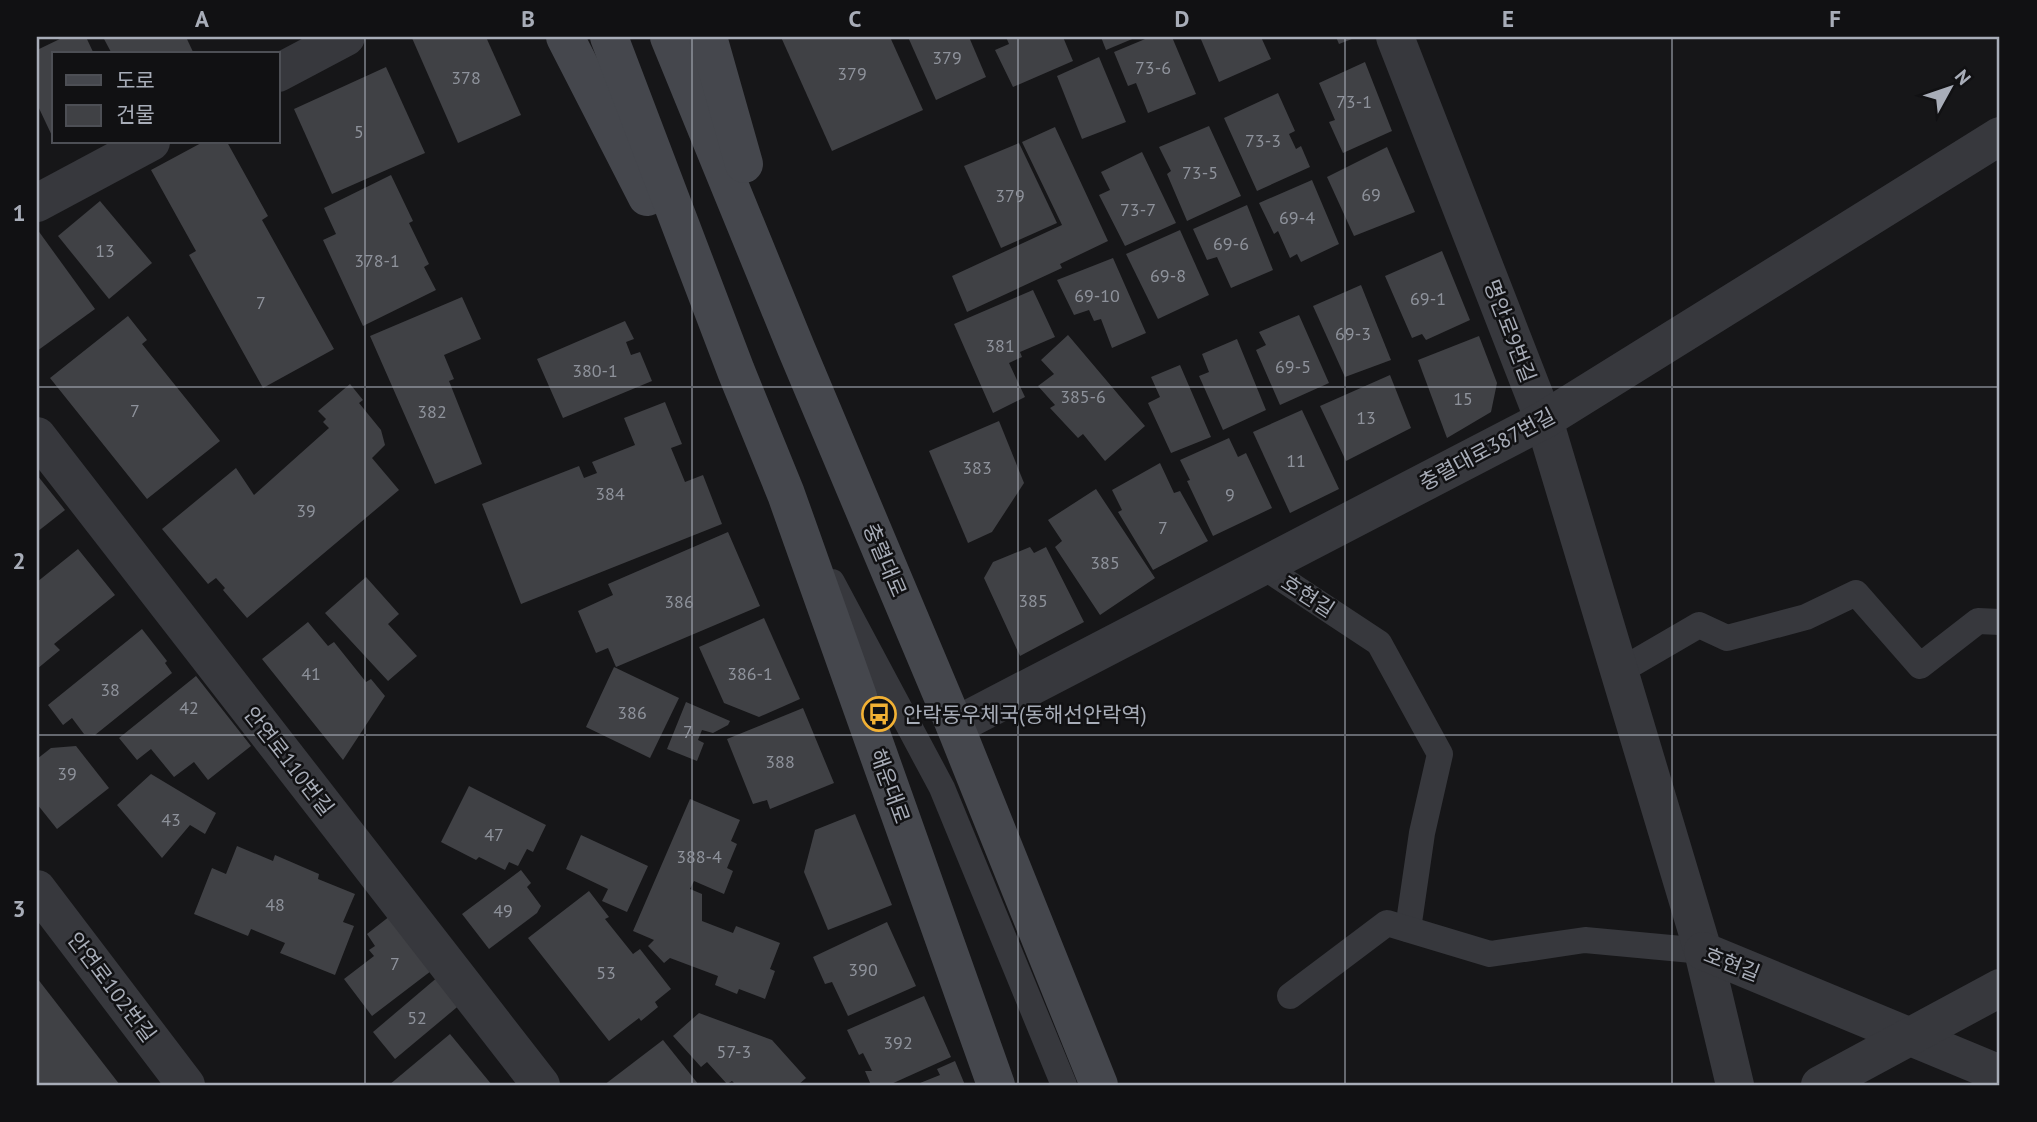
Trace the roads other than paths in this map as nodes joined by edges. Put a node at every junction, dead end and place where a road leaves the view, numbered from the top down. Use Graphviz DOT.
graph roads {
  1 [pos="346,37"];
  2 [pos="565,37"];
  3 [pos="609,37"];
  4 [pos="669,37"];
  5 [pos="708,37"];
  6 [pos="1395,37"];
  7 [pos="280,72"];
  8 [pos="2000,136"];
  9 [pos="147,144"];
  10 [pos="37,203"];
  11 [pos="796,348"];
  12 [pos="736,371"];
  13 [pos="1544,420"];
  14 [pos="37,436"];
  15 [pos="786,494"];
  16 [pos="1264,567"];
  17 [pos="2000,622"];
  18 [pos="1620,671"];
  19 [pos="955,726"];
  20 [pos="37,889"];
  21 [pos="1408,929"];
  22 [pos="1703,951"];
  23 [pos="2000,988"];
  24 [pos="1290,996"];
  25 [pos="1910,1037"];
  26 [pos="2000,1074"];
  27 [pos="186,1085"];
  28 [pos="541,1085"];
  29 [pos="996,1085"];
  30 [pos="1064,1085"];
  31 [pos="1099,1085"];
  32 [pos="1735,1085"];
  33 [pos="1820,1085"];
  1 -- 7 [label="street"];
  2 -- 12 [label="main road"];
  3 -- 12 [label="main road"];
  4 -- 11 [label="main road, 충렬대로"];
  5 -- 11 [label="main road"];
  6 -- 13 [label="street, 명안로9번길"];
  8 -- 13 [label="street, 충렬대로387번길"];
  9 -- 10 [label="street"];
  11 -- 19 [label="main road, 충렬대로"];
  12 -- 15 [label="main road, 해운대로"];
  13 -- 16 [label="street, 충렬대로387번길"];
  13 -- 18 [label="street, 명안로9번길"];
  14 -- 28 [label="street, 안연로110번길"];
  15 -- 29 [label="main road, 해운대로"];
  15 -- 30 [label="lane"];
  16 -- 19 [label="street, 충렬대로387번길"];
  16 -- 21 [label="lane, 호현길"];
  17 -- 18 [label="lane"];
  18 -- 22 [label="street, 명안로9번길"];
  19 -- 31 [label="main road, 충렬대로"];
  20 -- 27 [label="street, 안연로102번길"];
  21 -- 22 [label="lane, 호현길"];
  21 -- 24 [label="lane, 호현길"];
  22 -- 25 [label="street, 호현길"];
  22 -- 32 [label="street, 명안로9번길"];
  23 -- 25 [label="street"];
  25 -- 26 [label="street, 호현길"];
  25 -- 33 [label="street"];
}
